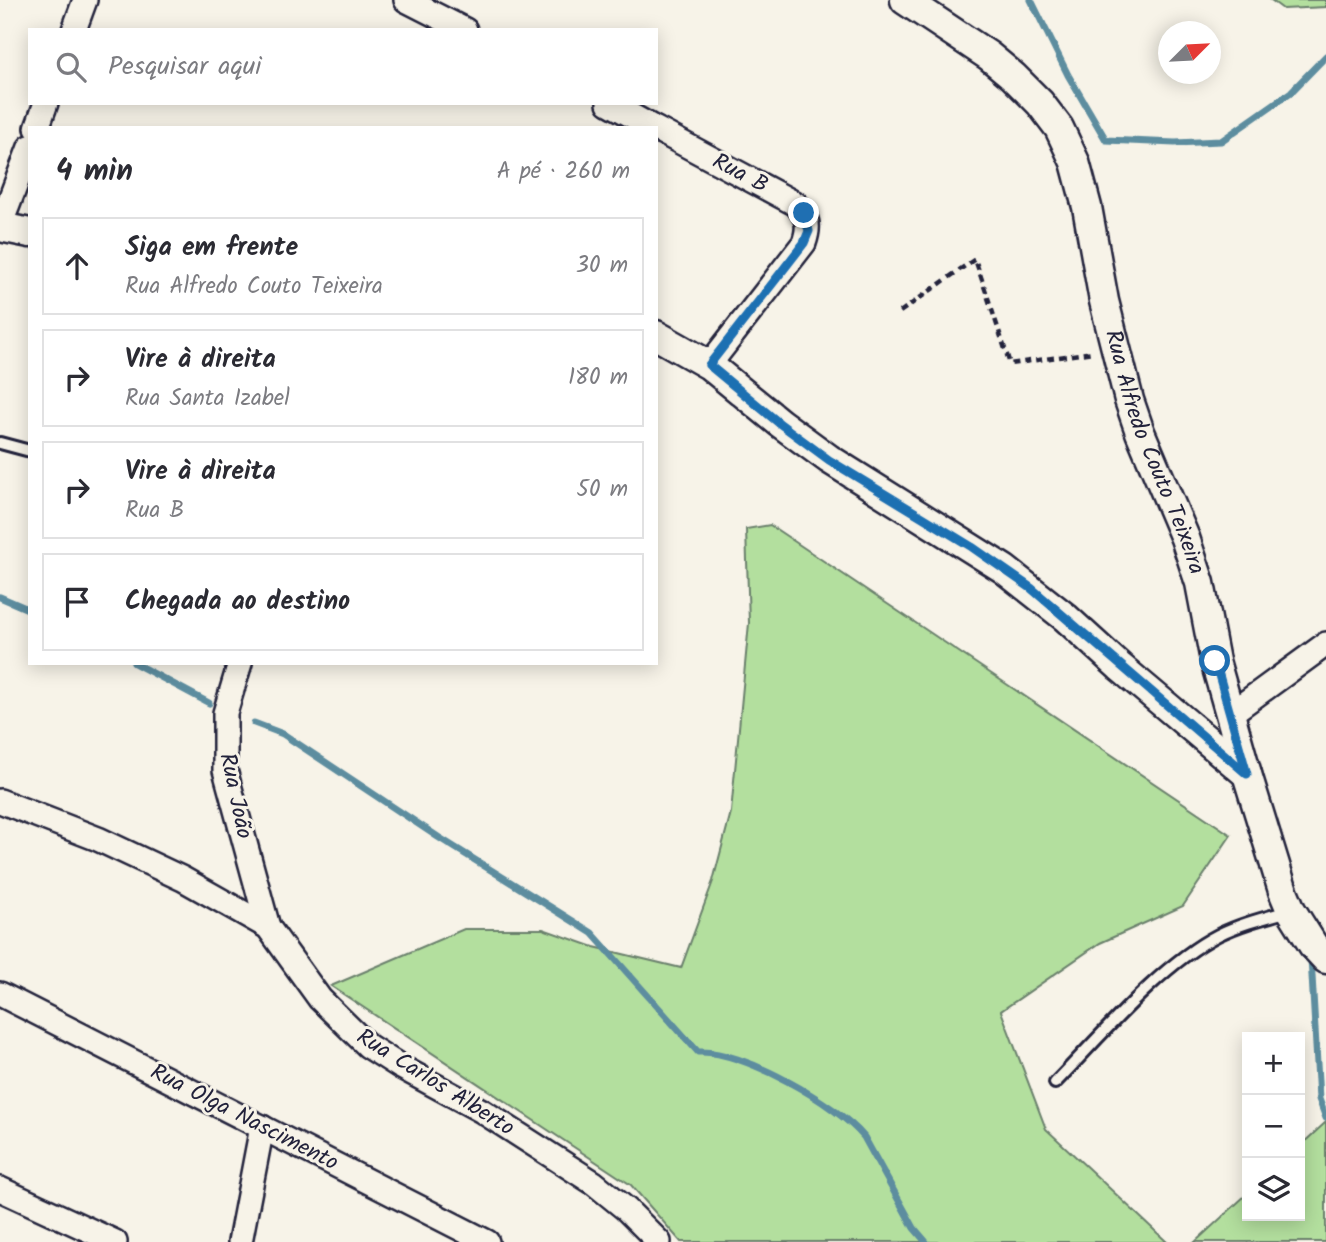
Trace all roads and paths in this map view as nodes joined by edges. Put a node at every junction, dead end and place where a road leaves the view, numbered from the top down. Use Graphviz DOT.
graph roads {
  1 [pos="85,0"];
  2 [pos="406,0"];
  3 [pos="905,0"];
  4 [pos="75,28"];
  5 [pos="461,28"];
  6 [pos="45,105"];
  7 [pos="613,105"];
  8 [pos="38,126"];
  9 [pos="651,126"];
  10 [pos="658,130"];
  11 [pos="28,152"];
  12 [pos="0,227"];
  13 [pos="28,233"];
  14 [pos="900,312"];
  15 [pos="658,336"];
  16 [pos="1115,349"];
  17 [pos="709,365"];
  18 [pos="0,443"];
  19 [pos="28,450"];
  20 [pos="1326,644"];
  21 [pos="239,665"];
  22 [pos="1230,714"];
  23 [pos="1247,774"];
  24 [pos="0,801"];
  25 [pos="1291,910"];
  26 [pos="268,927"];
  27 [pos="1319,947"];
  28 [pos="0,994"];
  29 [pos="1055,1083"];
  30 [pos="262,1127"];
  31 [pos="0,1189"];
  32 [pos="115,1242"];
  33 [pos="240,1242"];
  34 [pos="487,1242"];
  35 [pos="659,1242"];
  1 -- 4 [label="street"];
  2 -- 5 [label="street"];
  3 -- 16 [label="street, Rua Alfredo Couto Teixeira"];
  6 -- 8 [label="street"];
  7 -- 9 [label="street, Rua B"];
  10 -- 17 [label="street, Rua B"];
  11 -- 12 [label="street"];
  12 -- 13 [label="street"];
  14 -- 16 [label="path"];
  15 -- 17 [label="street"];
  16 -- 22 [label="street, Rua Alfredo Couto Teixeira"];
  17 -- 23 [label="street"];
  18 -- 19 [label="lane"];
  20 -- 22 [label="street"];
  21 -- 26 [label="street, Rua João"];
  22 -- 23 [label="street, Rua Alfredo Couto Teixeira"];
  23 -- 25 [label="street, Rua Alfredo Couto Teixeira"];
  24 -- 26 [label="street, Rua Carlos Alberto"];
  25 -- 27 [label="street, Rua Alfredo Couto Teixeira"];
  25 -- 29 [label="lane"];
  26 -- 35 [label="street, Rua Carlos Alberto"];
  28 -- 30 [label="street, Rua Olga Nascimento"];
  30 -- 33 [label="street"];
  30 -- 34 [label="street, Rua Olga Nascimento"];
  31 -- 32 [label="street"];
}
